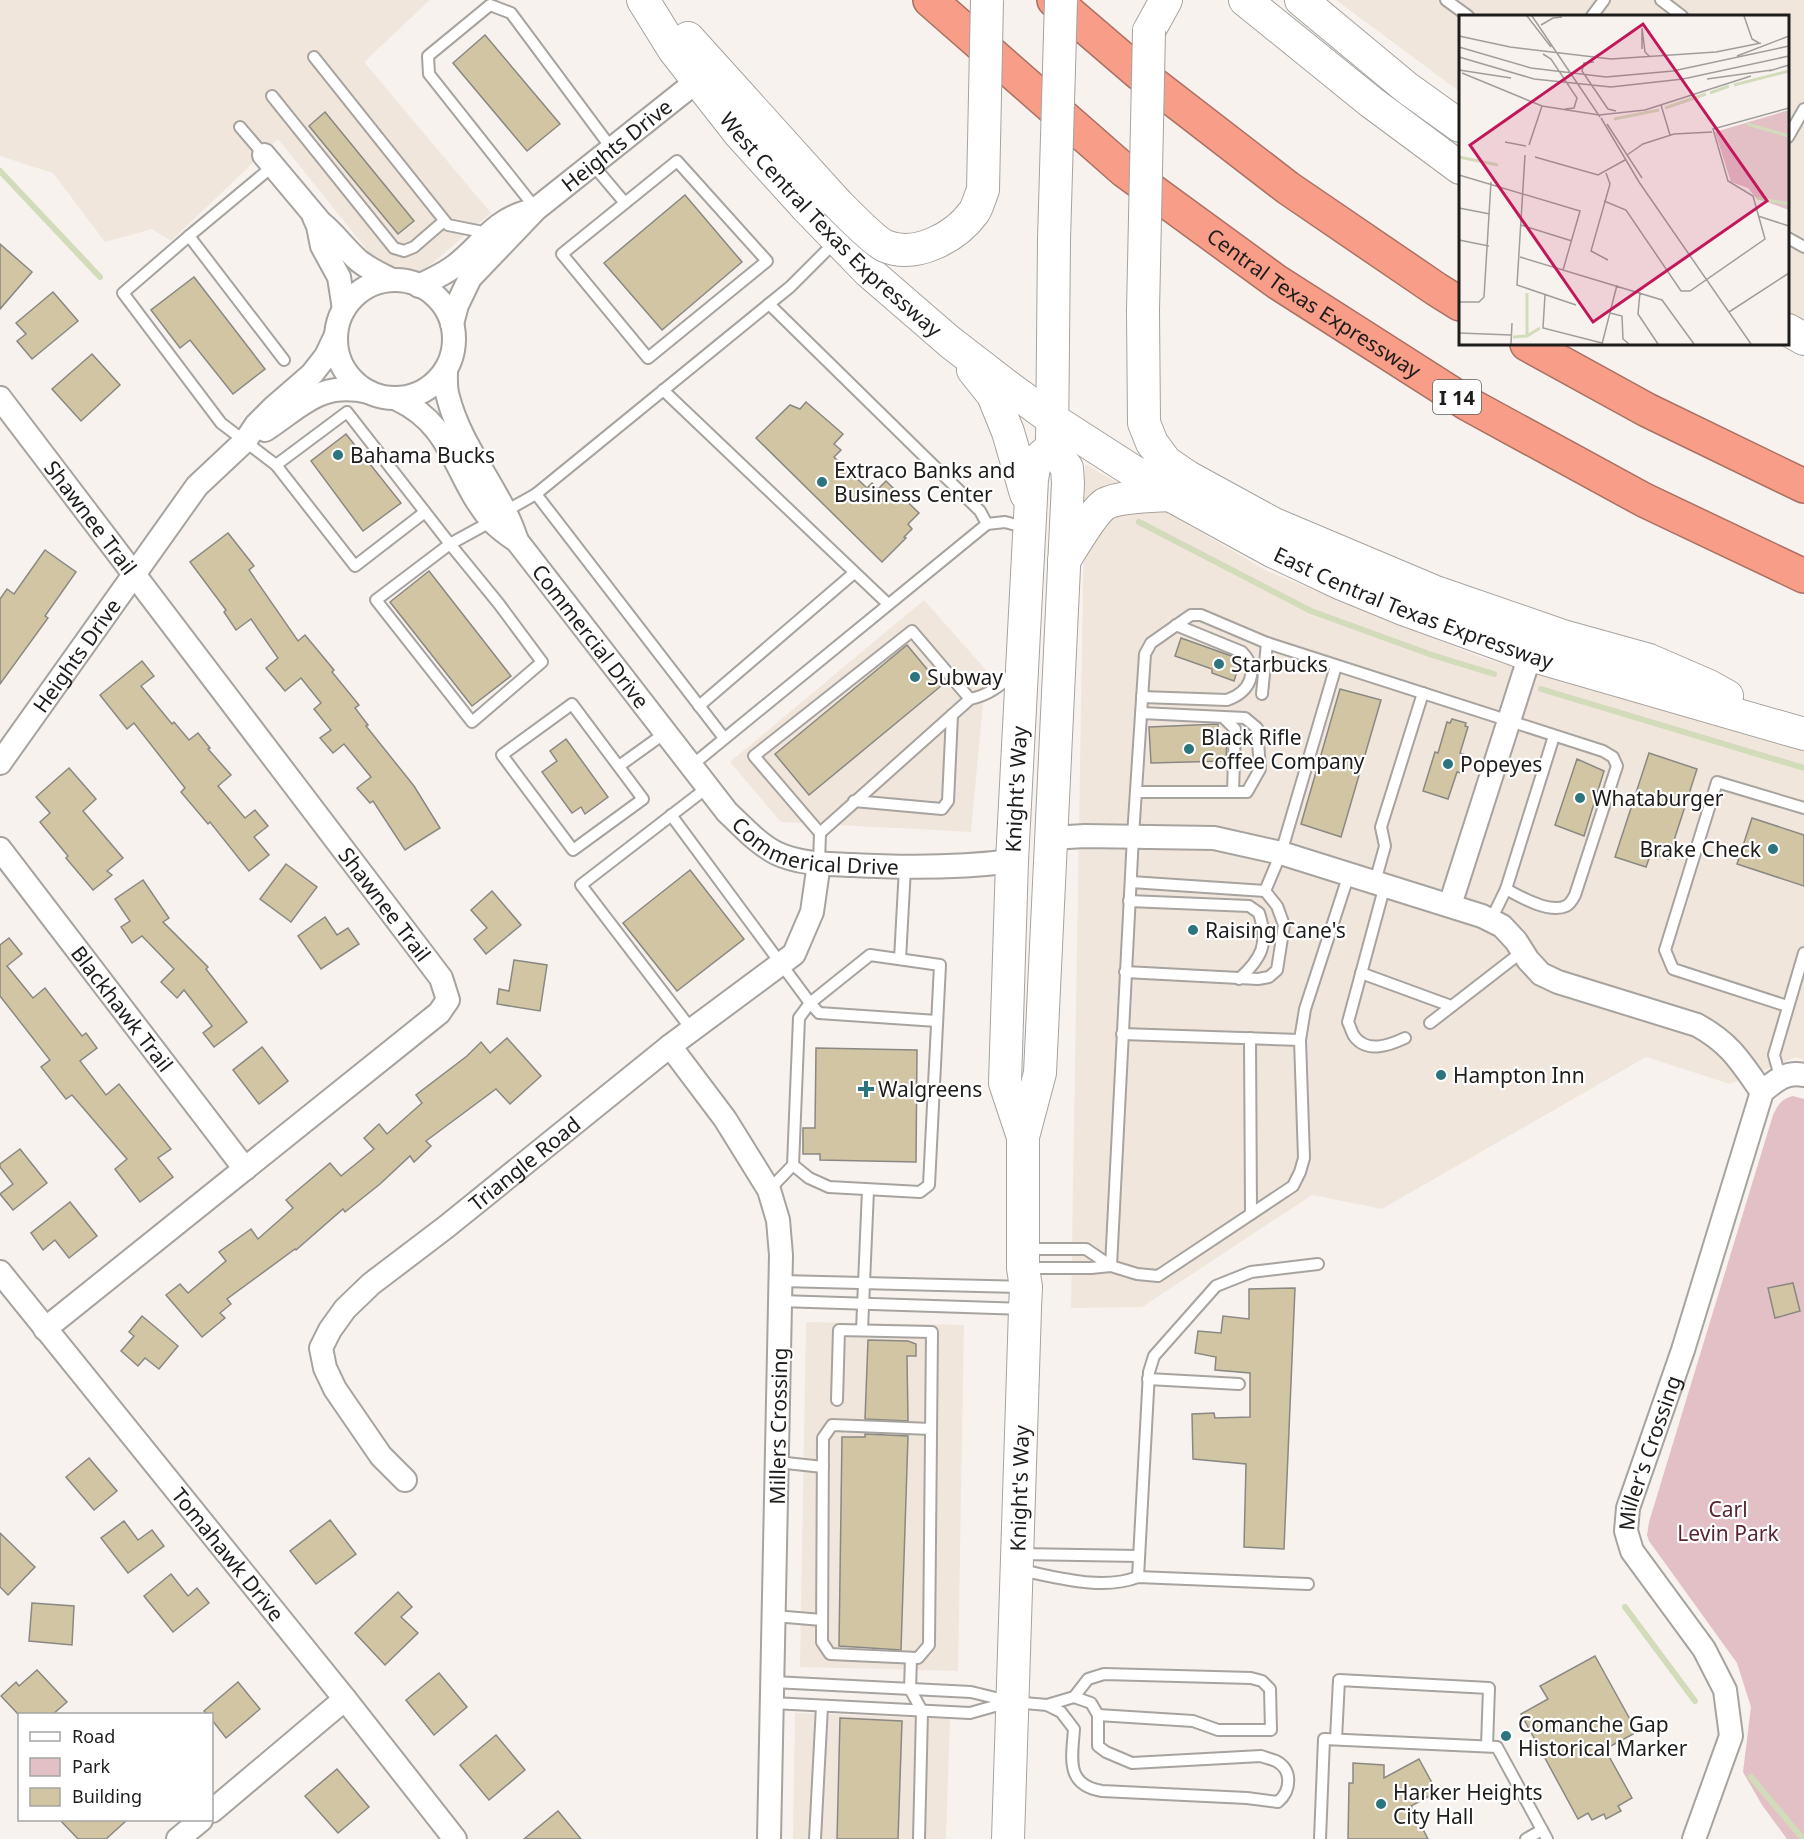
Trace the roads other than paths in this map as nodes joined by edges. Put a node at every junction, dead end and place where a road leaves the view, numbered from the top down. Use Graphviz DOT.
graph roads {
  1 [pos="643,0"];
  2 [pos="653,0"];
  3 [pos="930,0"];
  4 [pos="987,0"];
  5 [pos="1054,0"];
  6 [pos="1060,0"];
  7 [pos="1166,0"];
  8 [pos="1245,0"];
  9 [pos="1301,0"];
  10 [pos="1446,0"];
  11 [pos="1604,0"];
  12 [pos="1660,0"];
  13 [pos="1467,15"];
  14 [pos="1593,15"];
  15 [pos="1681,15"];
  16 [pos="314,57"];
  17 [pos="697,81"];
  18 [pos="272,96"];
  19 [pos="1804,109"];
  20 [pos="1459,125"];
  21 [pos="240,128"];
  22 [pos="1789,135"];
  23 [pos="612,149"];
  24 [pos="269,160"];
  25 [pos="593,165"];
  26 [pos="1459,167"];
  27 [pos="625,203"];
  28 [pos="536,209"];
  29 [pos="312,213"];
  30 [pos="446,223"];
  31 [pos="489,233"];
  32 [pos="189,236"];
  33 [pos="837,239"];
  34 [pos="1789,239"];
  35 [pos="1804,247"];
  36 [pos="392,280"];
  37 [pos="419,286"];
  38 [pos="1459,303"];
  39 [pos="769,304"];
  40 [pos="344,309"];
  41 [pos="452,324"];
  42 [pos="1789,331"];
  43 [pos="335,337"];
  44 [pos="1804,339"];
  45 [pos="950,342"];
  46 [pos="1529,345"];
  47 [pos="284,360"];
  48 [pos="446,369"];
  49 [pos="663,390"];
  50 [pos="369,392"];
  51 [pos="0,398"];
  52 [pos="397,399"];
  53 [pos="1052,433"];
  54 [pos="246,441"];
  55 [pos="276,465"];
  56 [pos="1804,486"];
  57 [pos="536,494"];
  58 [pos="1170,495"];
  59 [pos="1644,500"];
  60 [pos="425,512"];
  61 [pos="499,516"];
  62 [pos="1030,521"];
  63 [pos="987,524"];
  64 [pos="450,544"];
  65 [pos="1063,562"];
  66 [pos="854,573"];
  67 [pos="134,574"];
  68 [pos="1804,576"];
  69 [pos="1804,600"];
  70 [pos="888,604"];
  71 [pos="1176,625"];
  72 [pos="1267,643"];
  73 [pos="1530,655"];
  74 [pos="1022,666"];
  75 [pos="1336,666"];
  76 [pos="1423,693"];
  77 [pos="1263,694"];
  78 [pos="1142,697"];
  79 [pos="970,699"];
  80 [pos="699,706"];
  81 [pos="1141,713"];
  82 [pos="952,715"];
  83 [pos="1223,717"];
  84 [pos="1509,720"];
  85 [pos="1792,730"];
  86 [pos="665,733"];
  87 [pos="1554,736"];
  88 [pos="724,738"];
  89 [pos="0,763"];
  90 [pos="619,766"];
  91 [pos="691,766"];
  92 [pos="708,787"];
  93 [pos="1136,792"];
  94 [pos="1233,792"];
  95 [pos="854,801"];
  96 [pos="1804,808"];
  97 [pos="671,815"];
  98 [pos="820,833"];
  99 [pos="1132,836"];
  100 [pos="1051,838"];
  101 [pos="0,849"];
  102 [pos="1281,853"];
  103 [pos="1012,861"];
  104 [pos="819,863"];
  105 [pos="905,868"];
  106 [pos="1349,874"];
  107 [pos="1131,882"];
  108 [pos="1380,884"];
  109 [pos="1506,889"];
  110 [pos="1265,891"];
  111 [pos="1129,901"];
  112 [pos="1450,905"];
  113 [pos="1491,920"];
  114 [pos="1522,951"];
  115 [pos="1804,953"];
  116 [pos="900,959"];
  117 [pos="782,964"];
  118 [pos="1125,972"];
  119 [pos="1361,973"];
  120 [pos="1239,979"];
  121 [pos="1044,994"];
  122 [pos="810,1004"];
  123 [pos="1451,1006"];
  124 [pos="1787,1006"];
  125 [pos="937,1021"];
  126 [pos="1430,1023"];
  127 [pos="692,1030"];
  128 [pos="1122,1034"];
  129 [pos="1250,1038"];
  130 [pos="1405,1038"];
  131 [pos="1300,1040"];
  132 [pos="670,1046"];
  133 [pos="1804,1075"];
  134 [pos="1780,1077"];
  135 [pos="1762,1092"];
  136 [pos="1023,1137"];
  137 [pos="793,1165"];
  138 [pos="245,1169"];
  139 [pos="769,1190"];
  140 [pos="868,1190"];
  141 [pos="1251,1214"];
  142 [pos="1318,1264"];
  143 [pos="1111,1266"];
  144 [pos="0,1272"];
  145 [pos="1025,1278"];
  146 [pos="864,1283"];
  147 [pos="781,1291"];
  148 [pos="863,1304"];
  149 [pos="45,1329"];
  150 [pos="862,1330"];
  151 [pos="1148,1379"];
  152 [pos="1239,1384"];
  153 [pos="837,1400"];
  154 [pos="931,1429"];
  155 [pos="777,1462"];
  156 [pos="823,1467"];
  157 [pos="405,1480"];
  158 [pos="1139,1556"];
  159 [pos="1017,1561"];
  160 [pos="1138,1577"];
  161 [pos="1308,1584"];
  162 [pos="774,1616"];
  163 [pos="822,1620"];
  164 [pos="910,1658"];
  165 [pos="910,1689"];
  166 [pos="772,1692"];
  167 [pos="1074,1697"];
  168 [pos="345,1699"];
  169 [pos="1012,1702"];
  170 [pos="1047,1705"];
  171 [pos="822,1706"];
  172 [pos="922,1711"];
  173 [pos="1098,1715"];
  174 [pos="1336,1740"];
  175 [pos="1487,1746"];
  176 [pos="213,1810"];
  177 [pos="200,1821"];
  178 [pos="1545,1834"];
  179 [pos="178,1839"];
  180 [pos="455,1839"];
  181 [pos="770,1839"];
  182 [pos="816,1839"];
  183 [pos="920,1839"];
  184 [pos="1008,1839"];
  185 [pos="1320,1839"];
  186 [pos="1526,1839"];
  187 [pos="1694,1839"];
  1 -- 17 [label="main road, West Central Texas Expressway"];
  2 -- 4 [label="main road, bridge"];
  3 -- 59 [label="highway, Central Texas Expressway / I 14"];
  5 -- 38 [label="highway"];
  6 -- 53 [label="main road, bridge"];
  7 -- 85 [label="main road, bridge"];
  8 -- 26 [label="main road"];
  9 -- 20 [label="main road"];
  10 -- 13 [label="lane"];
  11 -- 14 [label="lane"];
  12 -- 15 [label="lane"];
  16 -- 30 [label="lane"];
  17 -- 23 [label="street, Heights Drive"];
  17 -- 33 [label="main road, West Central Texas Expressway"];
  18 -- 30 [label="lane"];
  19 -- 22 [label="lane"];
  21 -- 24 [label="lane"];
  23 -- 25 [label="street, Heights Drive"];
  23 -- 28 [label="lane"];
  24 -- 29 [label="street"];
  24 -- 32 [label="lane"];
  25 -- 27 [label="lane"];
  25 -- 28 [label="street, Heights Drive"];
  27 -- 27 [label="lane"];
  28 -- 31 [label="street"];
  28 -- 41 [label="street"];
  29 -- 36 [label="street"];
  29 -- 40 [label="street"];
  30 -- 31 [label="lane"];
  31 -- 37 [label="street"];
  32 -- 47 [label="lane"];
  32 -- 54 [label="lane"];
  33 -- 39 [label="lane"];
  33 -- 45 [label="main road, West Central Texas Expressway"];
  34 -- 35 [label="lane"];
  36 -- 37 [label="street"];
  36 -- 40 [label="street"];
  37 -- 41 [label="street"];
  39 -- 49 [label="lane"];
  39 -- 63 [label="lane"];
  40 -- 43 [label="street"];
  41 -- 48 [label="street"];
  42 -- 44 [label="main road"];
  43 -- 50 [label="street"];
  43 -- 54 [label="street"];
  45 -- 53 [label="main road, West Central Texas Expressway"];
  45 -- 62 [label="main road"];
  46 -- 56 [label="highway"];
  48 -- 52 [label="street"];
  48 -- 61 [label="street"];
  49 -- 57 [label="lane"];
  49 -- 66 [label="lane"];
  50 -- 52 [label="street"];
  50 -- 54 [label="street"];
  51 -- 67 [label="street, Shawnee Trail"];
  52 -- 61 [label="street"];
  53 -- 58 [label="main road, East Central Texas Expressway"];
  53 -- 62 [label="main road, Knight's Way"];
  53 -- 65 [label="main road, Knight's Way"];
  54 -- 55 [label="lane"];
  54 -- 67 [label="street, Heights Drive"];
  55 -- 60 [label="lane"];
  55 -- 60 [label="lane"];
  57 -- 61 [label="lane"];
  57 -- 80 [label="lane"];
  58 -- 65 [label="main road"];
  58 -- 73 [label="main road, East Central Texas Expressway"];
  59 -- 68 [label="highway, Central Texas Expressway / I 14"];
  59 -- 69 [label="highway"];
  60 -- 64 [label="lane"];
  61 -- 64 [label="lane"];
  61 -- 86 [label="street, Commercial Drive"];
  62 -- 63 [label="lane"];
  62 -- 74 [label="main road, Knight's Way"];
  63 -- 70 [label="lane"];
  64 -- 64 [label="lane"];
  65 -- 100 [label="main road, Knight's Way"];
  66 -- 70 [label="lane"];
  66 -- 80 [label="lane"];
  67 -- 89 [label="street, Heights Drive"];
  67 -- 138 [label="street, Shawnee Trail"];
  70 -- 88 [label="lane"];
  71 -- 72 [label="lane"];
  71 -- 78 [label="lane"];
  71 -- 78 [label="lane"];
  72 -- 75 [label="lane"];
  72 -- 77 [label="lane"];
  73 -- 84 [label="street"];
  73 -- 85 [label="main road, East Central Texas Expressway"];
  74 -- 79 [label="lane"];
  74 -- 103 [label="main road, Knight's Way"];
  75 -- 76 [label="lane"];
  75 -- 102 [label="lane"];
  76 -- 84 [label="lane"];
  76 -- 108 [label="lane"];
  78 -- 81 [label="lane"];
  79 -- 82 [label="lane"];
  79 -- 98 [label="lane"];
  80 -- 88 [label="lane"];
  81 -- 83 [label="lane"];
  81 -- 93 [label="lane"];
  82 -- 95 [label="lane"];
  82 -- 95 [label="lane"];
  83 -- 94 [label="lane"];
  83 -- 94 [label="lane"];
  84 -- 87 [label="lane"];
  84 -- 112 [label="street"];
  86 -- 90 [label="lane"];
  86 -- 91 [label="street, Commerical Drive"];
  87 -- 109 [label="lane"];
  87 -- 109 [label="lane"];
  88 -- 91 [label="lane"];
  90 -- 90 [label="lane"];
  91 -- 92 [label="street, Commerical Drive"];
  92 -- 97 [label="lane"];
  92 -- 104 [label="street, Commerical Drive"];
  93 -- 94 [label="lane"];
  93 -- 99 [label="lane"];
  95 -- 98 [label="lane"];
  96 -- 124 [label="lane"];
  97 -- 117 [label="lane"];
  97 -- 127 [label="lane"];
  98 -- 104 [label="lane"];
  99 -- 100 [label="street"];
  99 -- 102 [label="street"];
  99 -- 107 [label="lane"];
  100 -- 121 [label="main road, Knight's Way"];
  101 -- 138 [label="street, Blackhawk Trail"];
  102 -- 106 [label="street"];
  102 -- 110 [label="lane"];
  103 -- 105 [label="street, Commerical Drive"];
  103 -- 121 [label="main road"];
  103 -- 136 [label="main road, Knight's Way"];
  104 -- 105 [label="street, Commerical Drive"];
  104 -- 117 [label="street, Triangle Road"];
  105 -- 116 [label="lane"];
  106 -- 108 [label="street"];
  106 -- 131 [label="lane"];
  107 -- 110 [label="lane"];
  107 -- 111 [label="lane"];
  108 -- 112 [label="street"];
  108 -- 119 [label="lane"];
  109 -- 113 [label="lane"];
  110 -- 120 [label="lane"];
  111 -- 118 [label="lane"];
  111 -- 120 [label="lane"];
  112 -- 113 [label="street"];
  113 -- 114 [label="street"];
  114 -- 123 [label="lane"];
  114 -- 135 [label="street"];
  115 -- 124 [label="lane"];
  116 -- 122 [label="lane"];
  116 -- 125 [label="lane"];
  117 -- 122 [label="lane"];
  117 -- 127 [label="street, Triangle Road"];
  118 -- 120 [label="lane"];
  118 -- 128 [label="lane"];
  119 -- 123 [label="lane"];
  119 -- 130 [label="lane"];
  121 -- 136 [label="main road, Knight's Way"];
  122 -- 125 [label="lane"];
  122 -- 137 [label="lane"];
  123 -- 126 [label="lane"];
  124 -- 134 [label="lane"];
  125 -- 140 [label="lane"];
  127 -- 132 [label="street, Triangle Road"];
  128 -- 129 [label="lane"];
  128 -- 143 [label="lane"];
  129 -- 131 [label="lane"];
  129 -- 141 [label="lane"];
  131 -- 141 [label="lane"];
  132 -- 139 [label="street, Millers Crossing"];
  132 -- 157 [label="street, Triangle Road"];
  133 -- 134 [label="street"];
  134 -- 135 [label="street"];
  135 -- 187 [label="street, Miller's Crossing"];
  136 -- 145 [label="main road, Knight's Way"];
  137 -- 139 [label="lane"];
  137 -- 140 [label="lane"];
  138 -- 149 [label="street, Shawnee Trail"];
  139 -- 147 [label="street, Millers Crossing"];
  140 -- 146 [label="lane"];
  141 -- 143 [label="lane"];
  142 -- 151 [label="lane"];
  143 -- 145 [label="lane"];
  143 -- 145 [label="lane"];
  144 -- 149 [label="street, Tomahawk Drive"];
  145 -- 146 [label="lane"];
  145 -- 148 [label="lane"];
  145 -- 159 [label="main road, Knight's Way"];
  146 -- 147 [label="lane"];
  146 -- 148 [label="lane"];
  147 -- 148 [label="lane"];
  147 -- 155 [label="street, Millers Crossing"];
  148 -- 150 [label="lane"];
  149 -- 168 [label="street, Tomahawk Drive"];
  150 -- 153 [label="lane"];
  150 -- 154 [label="lane"];
  151 -- 152 [label="lane"];
  151 -- 158 [label="lane"];
  154 -- 156 [label="lane"];
  154 -- 164 [label="lane"];
  155 -- 156 [label="lane"];
  155 -- 162 [label="street, Millers Crossing"];
  156 -- 163 [label="lane"];
  158 -- 159 [label="lane"];
  158 -- 160 [label="lane"];
  159 -- 160 [label="lane"];
  159 -- 169 [label="main road, Knight's Way"];
  160 -- 161 [label="lane"];
  162 -- 163 [label="lane"];
  162 -- 166 [label="street, Millers Crossing"];
  163 -- 164 [label="lane"];
  164 -- 165 [label="lane"];
  165 -- 166 [label="lane"];
  165 -- 169 [label="lane"];
  165 -- 172 [label="lane"];
  166 -- 171 [label="lane"];
  166 -- 181 [label="street, Millers Crossing"];
  167 -- 170 [label="lane"];
  167 -- 173 [label="lane"];
  167 -- 173 [label="lane"];
  168 -- 176 [label="street"];
  168 -- 180 [label="street, Tomahawk Drive"];
  169 -- 170 [label="lane"];
  169 -- 172 [label="lane"];
  169 -- 184 [label="main road, Knight's Way"];
  170 -- 173 [label="lane"];
  171 -- 172 [label="lane"];
  171 -- 182 [label="lane"];
  172 -- 183 [label="lane"];
  174 -- 175 [label="lane"];
  174 -- 175 [label="lane"];
  174 -- 185 [label="lane"];
  175 -- 178 [label="lane"];
  177 -- 179 [label="street"];
  178 -- 186 [label="lane"];
}
